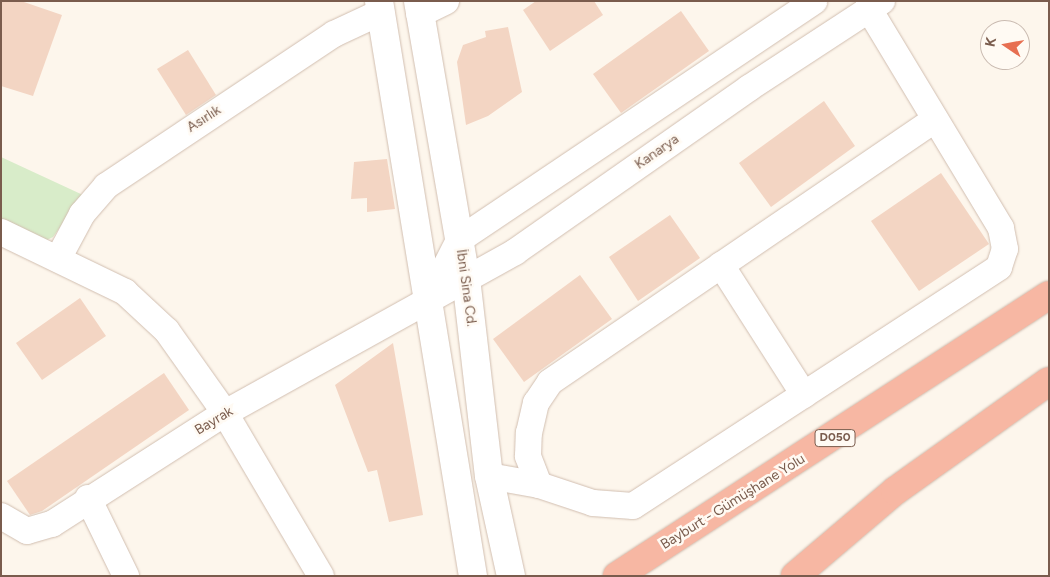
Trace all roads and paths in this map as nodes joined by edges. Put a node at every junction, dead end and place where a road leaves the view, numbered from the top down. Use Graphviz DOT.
graph roads {
  1 [pos="445,1"];
  2 [pos="814,1"];
  3 [pos="873,4"];
  4 [pos="380,6"];
  5 [pos="419,7"];
  6 [pos="936,119"];
  7 [pos="1,232"];
  8 [pos="459,240"];
  9 [pos="58,259"];
  10 [pos="721,265"];
  11 [pos="466,278"];
  12 [pos="1049,295"];
  13 [pos="429,299"];
  14 [pos="1049,381"];
  15 [pos="804,395"];
  16 [pos="226,413"];
  17 [pos="489,476"];
  18 [pos="539,485"];
  19 [pos="88,498"];
  20 [pos="1,516"];
  21 [pos="126,576"];
  22 [pos="322,576"];
  23 [pos="473,576"];
  24 [pos="511,576"];
  25 [pos="617,576"];
  26 [pos="795,576"];
  1 -- 5 [label="main road"];
  2 -- 8 [label="street"];
  3 -- 6 [label="street"];
  3 -- 11 [label="street, Kanarya"];
  4 -- 9 [label="street, Asırlık"];
  4 -- 13 [label="main road"];
  5 -- 8 [label="main road, İbni Sina Cd."];
  6 -- 10 [label="street"];
  6 -- 15 [label="street"];
  7 -- 9 [label="street"];
  8 -- 11 [label="main road, İbni Sina Cd."];
  8 -- 13 [label="street"];
  9 -- 16 [label="street"];
  10 -- 15 [label="street"];
  10 -- 18 [label="street"];
  11 -- 13 [label="street, Kanarya"];
  11 -- 17 [label="main road, İbni Sina Cd."];
  12 -- 25 [label="highway, Bayburt - Gümüşhane Yolu / D050"];
  13 -- 16 [label="street, Bayrak"];
  13 -- 23 [label="main road"];
  14 -- 26 [label="highway"];
  15 -- 18 [label="street"];
  16 -- 19 [label="street, Bayrak"];
  16 -- 22 [label="street"];
  17 -- 18 [label="street"];
  17 -- 24 [label="main road, İbni Sina Cd."];
  19 -- 20 [label="street, Bayrak"];
  19 -- 21 [label="street"];
}
